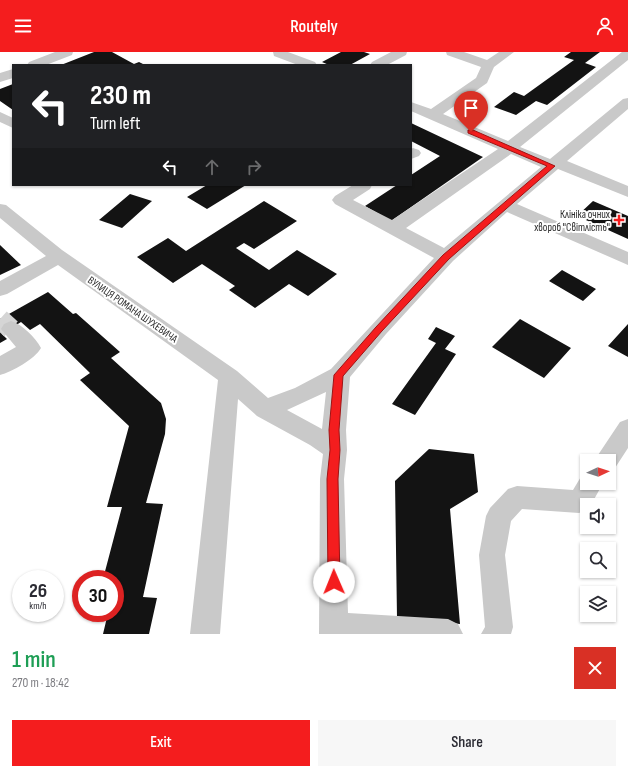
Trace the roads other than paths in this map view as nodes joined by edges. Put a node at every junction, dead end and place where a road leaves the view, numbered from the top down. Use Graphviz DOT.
graph roads {
  1 [pos="67,52"];
  2 [pos="400,52"];
  3 [pos="452,52"];
  4 [pos="508,52"];
  5 [pos="288,54"];
  6 [pos="628,54"];
  7 [pos="38,64"];
  8 [pos="308,64"];
  9 [pos="380,64"];
  10 [pos="488,65"];
  11 [pos="12,73"];
  12 [pos="0,78"];
  13 [pos="628,102"];
  14 [pos="412,106"];
  15 [pos="432,115"];
  16 [pos="0,116"];
  17 [pos="12,123"];
  18 [pos="509,148"];
  19 [pos="554,164"];
  20 [pos="362,186"];
  21 [pos="628,192"];
  22 [pos="505,205"];
  23 [pos="0,210"];
  24 [pos="392,228"];
  25 [pos="59,257"];
  26 [pos="446,257"];
  27 [pos="628,259"];
  28 [pos="0,289"];
  29 [pos="4,322"];
  30 [pos="0,367"];
  31 [pos="339,375"];
  32 [pos="229,377"];
  33 [pos="303,394"];
  34 [pos="265,409"];
  35 [pos="336,411"];
  36 [pos="297,428"];
  37 [pos="628,429"];
  38 [pos="335,450"];
  39 [pos="611,454"];
  40 [pos="587,490"];
  41 [pos="334,630"];
  42 [pos="205,634"];
  43 [pos="448,634"];
  44 [pos="496,634"];
  1 -- 7 [label="street"];
  2 -- 9 [label="street"];
  3 -- 10 [label="street"];
  4 -- 10 [label="street"];
  5 -- 8 [label="street"];
  6 -- 18 [label="street"];
  10 -- 15 [label="street"];
  11 -- 12 [label="street"];
  13 -- 19 [label="street"];
  14 -- 15 [label="street"];
  15 -- 18 [label="street"];
  16 -- 17 [label="street"];
  18 -- 19 [label="street"];
  18 -- 24 [label="street"];
  19 -- 21 [label="street"];
  19 -- 22 [label="street"];
  20 -- 24 [label="street"];
  22 -- 26 [label="street"];
  22 -- 27 [label="street"];
  23 -- 25 [label="street, ВУЛИЦЯ РОМАНА ШУХЕВИЧА"];
  24 -- 26 [label="street"];
  25 -- 28 [label="street"];
  25 -- 32 [label="street, ВУЛИЦЯ РОМАНА ШУХЕВИЧА"];
  26 -- 31 [label="street"];
  29 -- 30 [label="street"];
  31 -- 33 [label="street"];
  31 -- 35 [label="street"];
  32 -- 34 [label="street, ВУЛИЦЯ РОМАНА ШУХЕВИЧА"];
  32 -- 42 [label="street"];
  33 -- 34 [label="street"];
  33 -- 35 [label="street"];
  33 -- 36 [label="street"];
  34 -- 36 [label="street, ВУЛИЦЯ РОМАНА ШУХЕВИЧА"];
  35 -- 36 [label="street"];
  35 -- 38 [label="street"];
  36 -- 38 [label="street, ВУЛИЦЯ РОМАНА ШУХЕВИЧА"];
  37 -- 39 [label="street"];
  38 -- 41 [label="street"];
  40 -- 44 [label="street"];
  41 -- 43 [label="street"];
}
